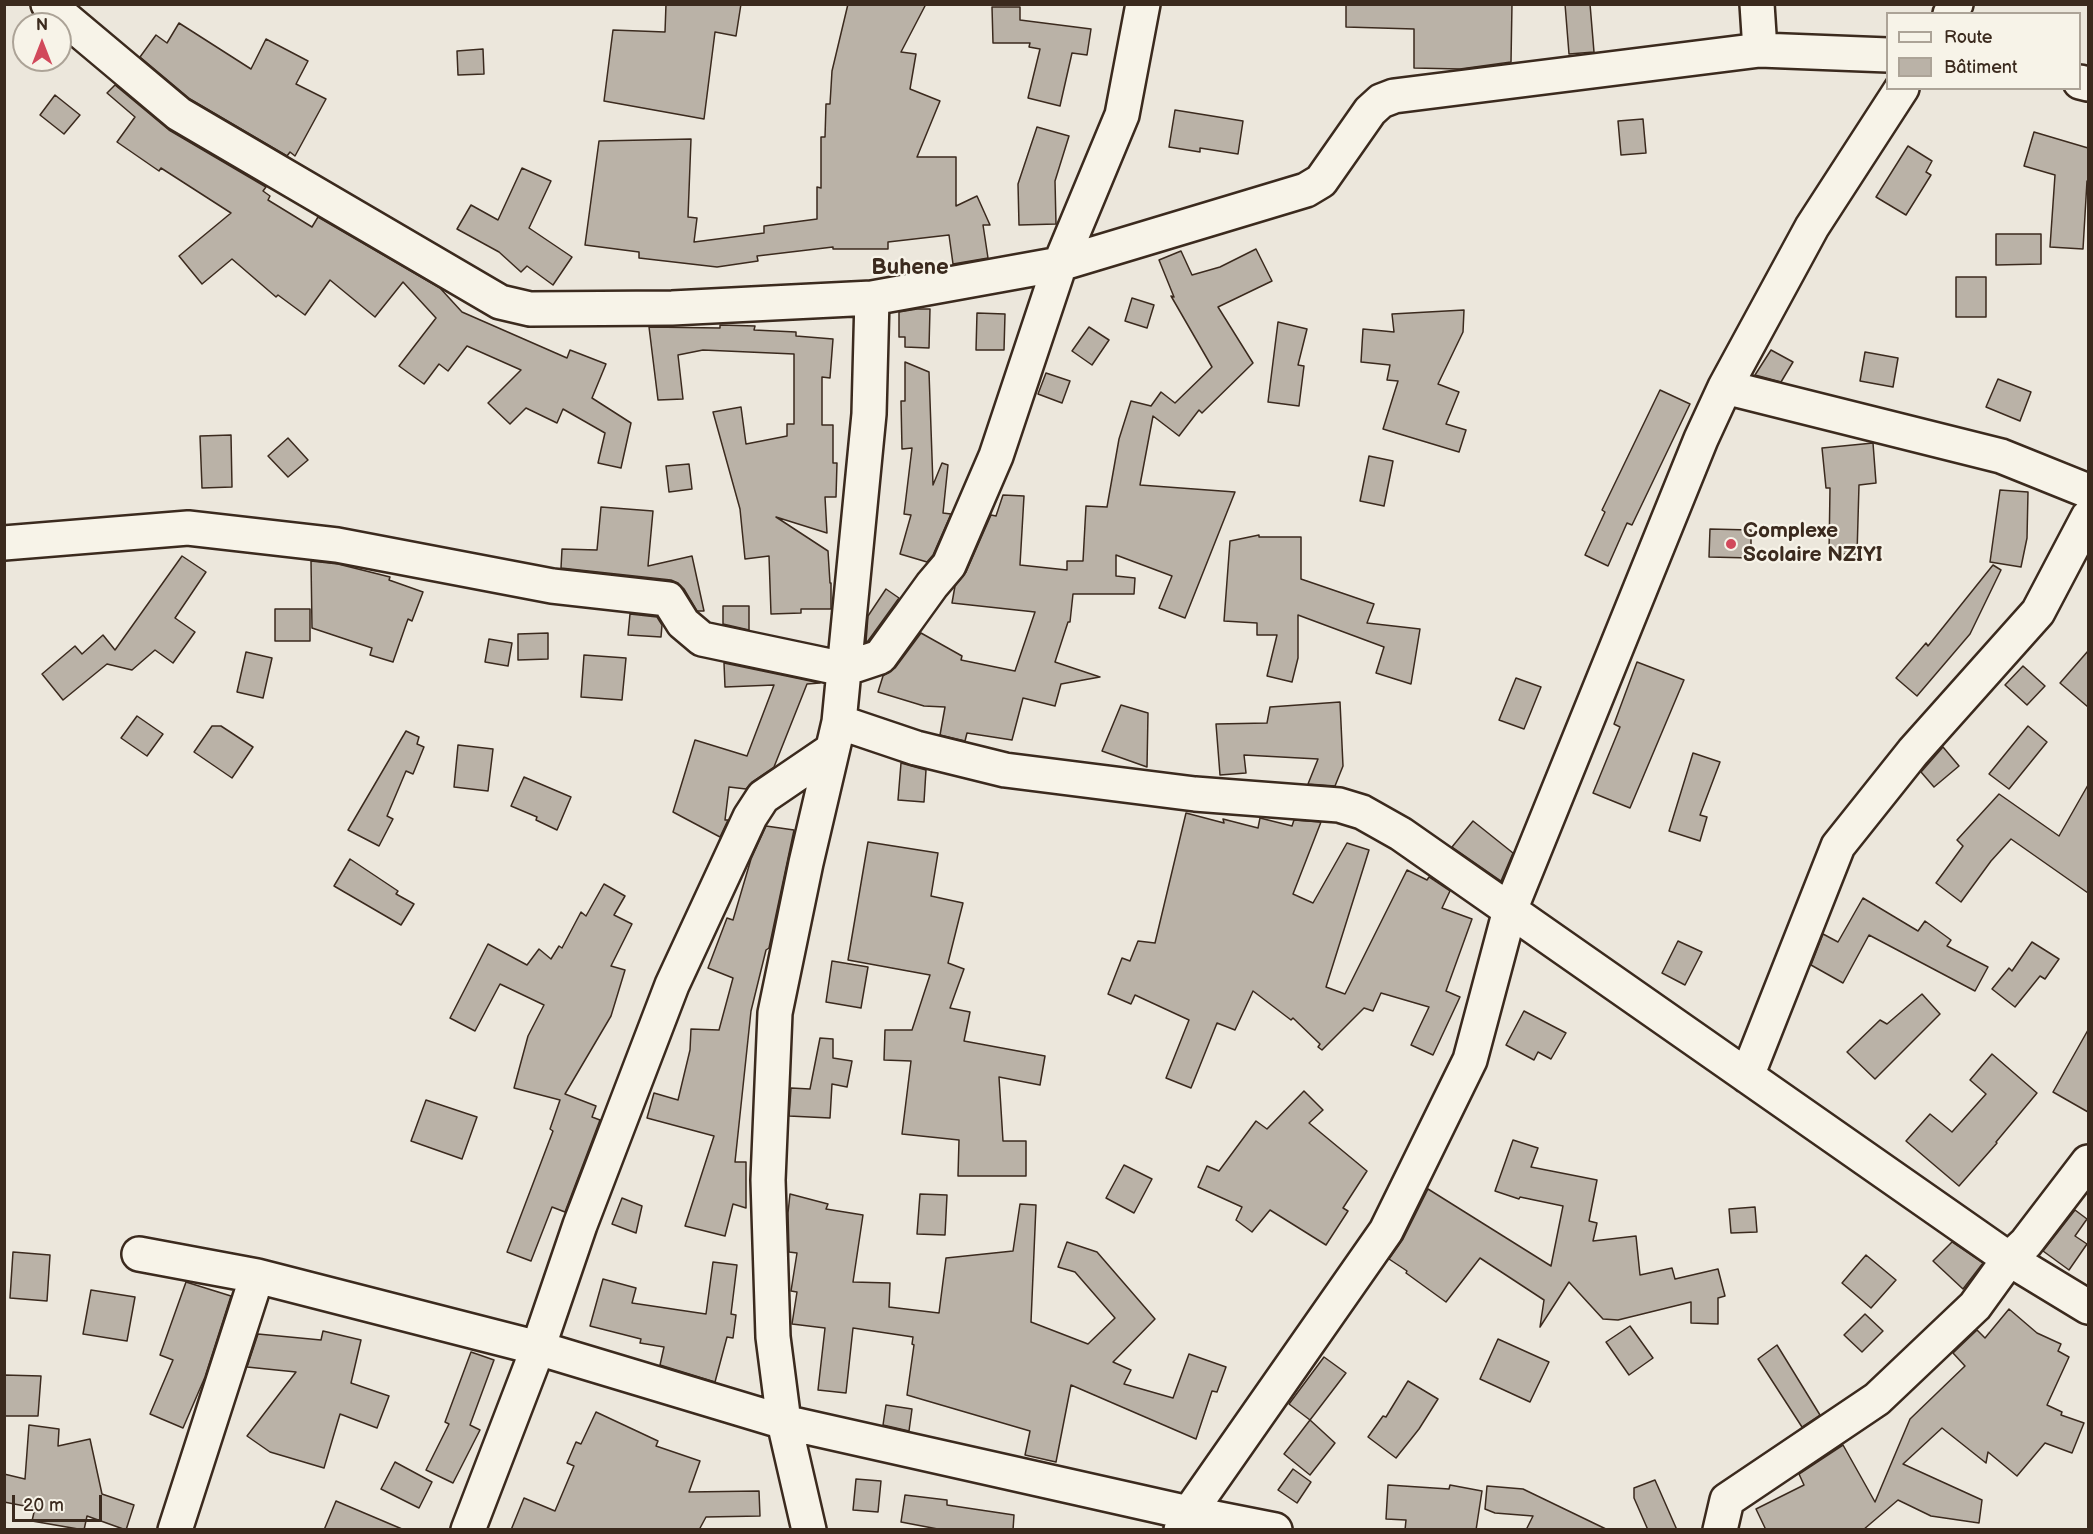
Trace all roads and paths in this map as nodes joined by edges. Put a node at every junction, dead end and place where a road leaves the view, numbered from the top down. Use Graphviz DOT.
graph roads {
  1 [pos="48,4"];
  2 [pos="1143,4"];
  3 [pos="1757,4"];
  4 [pos="1760,50"];
  5 [pos="1886,56"];
  6 [pos="1901,90"];
  7 [pos="1060,264"];
  8 [pos="872,298"];
  9 [pos="1725,387"];
  10 [pos="2088,491"];
  11 [pos="2088,517"];
  12 [pos="4,543"];
  13 [pos="844,669"];
  14 [pos="836,736"];
  15 [pos="1510,910"];
  16 [pos="1747,1076"];
  17 [pos="2088,1162"];
  18 [pos="139,1254"];
  19 [pos="2009,1259"];
  20 [pos="257,1276"];
  21 [pos="2088,1307"];
  22 [pos="538,1348"];
  23 [pos="784,1422"];
  24 [pos="1185,1521"];
  25 [pos="175,1530"];
  26 [pos="468,1530"];
  27 [pos="809,1530"];
  28 [pos="1275,1530"];
  29 [pos="1720,1530"];
  1 -- 8 [label="street"];
  2 -- 7 [label="street"];
  3 -- 4 [label="street"];
  4 -- 5 [label="street"];
  4 -- 7 [label="street"];
  6 -- 9 [label="street"];
  7 -- 8 [label="street"];
  7 -- 13 [label="street"];
  8 -- 13 [label="street"];
  9 -- 10 [label="street"];
  9 -- 15 [label="street"];
  11 -- 16 [label="street"];
  12 -- 13 [label="street"];
  13 -- 14 [label="street"];
  14 -- 15 [label="street"];
  14 -- 22 [label="street"];
  14 -- 23 [label="street"];
  15 -- 16 [label="street"];
  15 -- 24 [label="street"];
  16 -- 19 [label="street"];
  17 -- 19 [label="street"];
  18 -- 20 [label="street"];
  19 -- 21 [label="street"];
  19 -- 29 [label="street"];
  20 -- 22 [label="street"];
  20 -- 25 [label="street"];
  22 -- 23 [label="street"];
  22 -- 26 [label="street"];
  23 -- 24 [label="street"];
  23 -- 27 [label="street"];
  24 -- 28 [label="street"];
}
